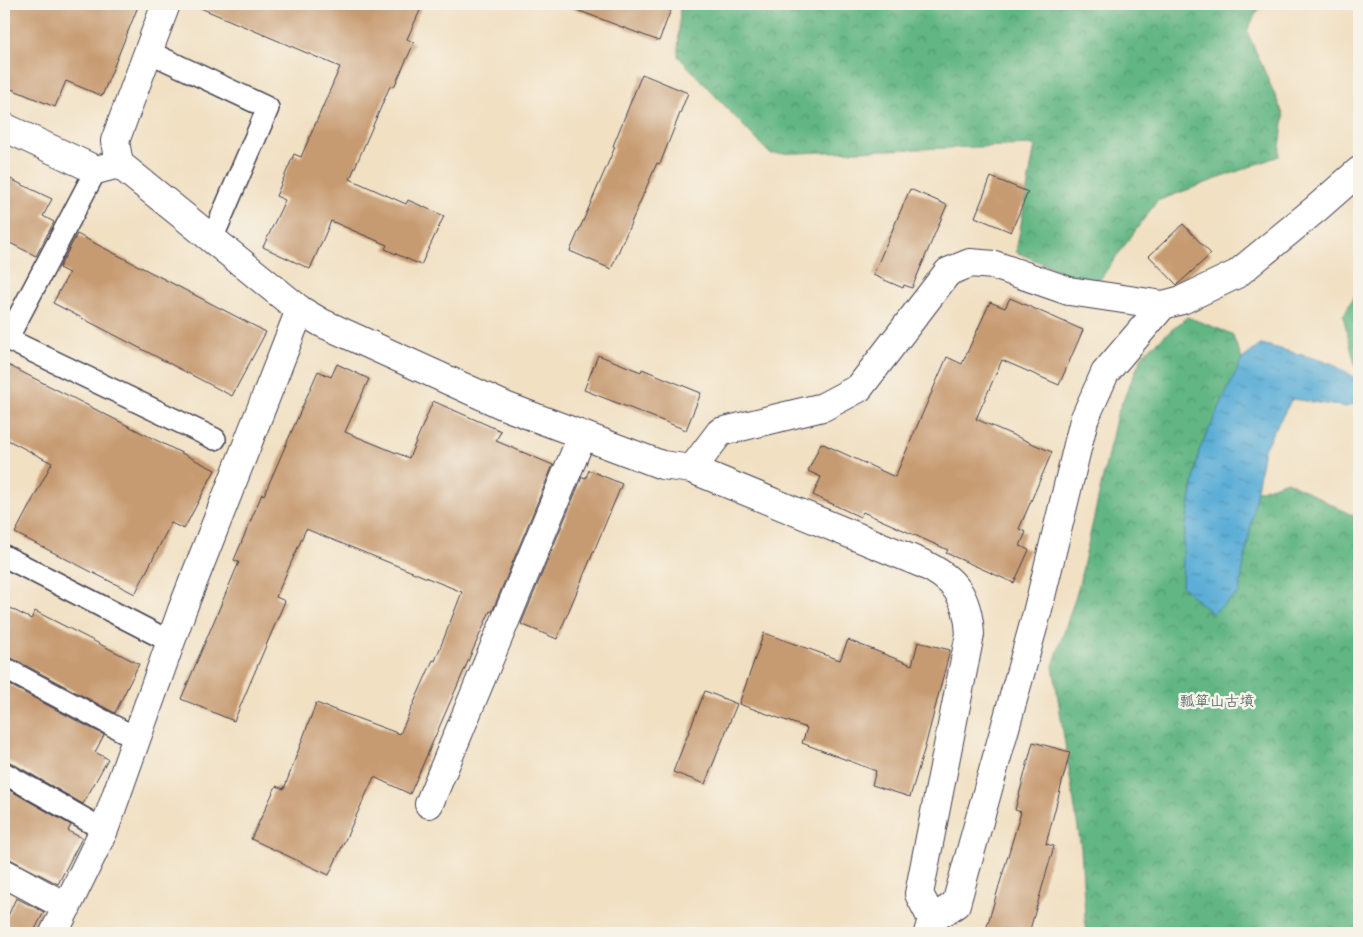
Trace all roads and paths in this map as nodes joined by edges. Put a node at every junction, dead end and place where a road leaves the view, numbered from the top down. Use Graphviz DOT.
graph roads {
  1 [pos="166,4"];
  2 [pos="148,52"];
  3 [pos="4,127"];
  4 [pos="107,167"];
  5 [pos="1359,171"];
  6 [pos="212,239"];
  7 [pos="1163,305"];
  8 [pos="300,310"];
  9 [pos="582,436"];
  10 [pos="215,439"];
  11 [pos="692,469"];
  12 [pos="4,556"];
  13 [pos="171,642"];
  14 [pos="4,668"];
  15 [pos="136,738"];
  16 [pos="4,773"];
  17 [pos="428,804"];
  18 [pos="104,830"];
  19 [pos="4,873"];
  20 [pos="67,907"];
  21 [pos="930,926"];
  22 [pos="54,933"];
  1 -- 2 [label="street"];
  2 -- 4 [label="street"];
  2 -- 6 [label="lane"];
  3 -- 4 [label="street"];
  4 -- 6 [label="street"];
  4 -- 10 [label="lane"];
  5 -- 7 [label="street"];
  6 -- 8 [label="street"];
  7 -- 11 [label="street"];
  7 -- 21 [label="street"];
  8 -- 9 [label="street"];
  8 -- 13 [label="street"];
  9 -- 11 [label="street"];
  9 -- 17 [label="street"];
  11 -- 21 [label="street"];
  12 -- 13 [label="lane"];
  13 -- 15 [label="street"];
  14 -- 15 [label="lane"];
  15 -- 18 [label="street"];
  16 -- 18 [label="lane"];
  18 -- 20 [label="street"];
  19 -- 20 [label="street"];
  20 -- 22 [label="street"];
}
